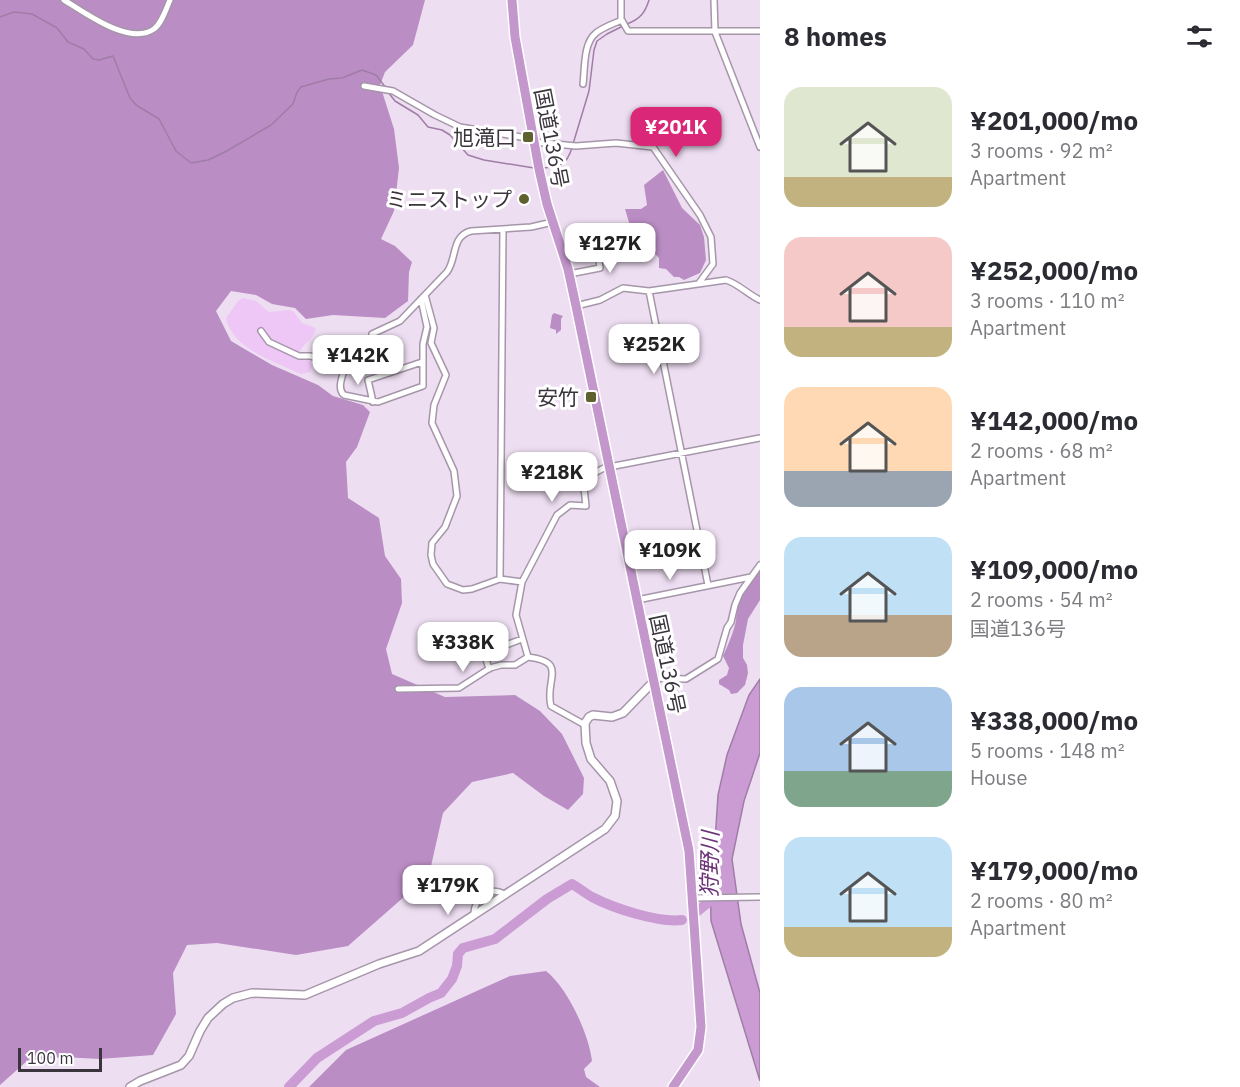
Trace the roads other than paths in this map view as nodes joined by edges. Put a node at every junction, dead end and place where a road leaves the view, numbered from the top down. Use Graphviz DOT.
graph roads {
  1 [pos="64,0"];
  2 [pos="170,0"];
  3 [pos="512,0"];
  4 [pos="621,0"];
  5 [pos="714,0"];
  6 [pos="622,20"];
  7 [pos="760,31"];
  8 [pos="715,32"];
  9 [pos="584,84"];
  10 [pos="364,86"];
  11 [pos="534,140"];
  12 [pos="760,147"];
  13 [pos="553,222"];
  14 [pos="503,230"];
  15 [pos="596,237"];
  16 [pos="569,274"];
  17 [pos="699,283"];
  18 [pos="649,291"];
  19 [pos="423,297"];
  20 [pos="760,300"];
  21 [pos="576,306"];
  22 [pos="261,331"];
  23 [pos="372,334"];
  24 [pos="422,362"];
  25 [pos="373,402"];
  26 [pos="760,438"];
  27 [pos="682,454"];
  28 [pos="609,468"];
  29 [pos="760,565"];
  30 [pos="751,577"];
  31 [pos="500,579"];
  32 [pos="522,582"];
  33 [pos="708,585"];
  34 [pos="636,600"];
  35 [pos="522,639"];
  36 [pos="484,653"];
  37 [pos="474,657"];
  38 [pos="528,657"];
  39 [pos="489,669"];
  40 [pos="654,681"];
  41 [pos="398,689"];
  42 [pos="585,725"];
  43 [pos="760,897"];
  44 [pos="695,898"];
  45 [pos="130,1087"];
  46 [pos="673,1087"];
  1 -- 2 [label="street"];
  3 -- 11 [label="highway, 国道136号"];
  4 -- 6 [label="street"];
  5 -- 8 [label="street"];
  6 -- 8 [label="street"];
  6 -- 9 [label="street"];
  7 -- 8 [label="street"];
  8 -- 12 [label="street"];
  10 -- 11 [label="street"];
  11 -- 13 [label="highway, 国道136号"];
  11 -- 17 [label="street"];
  13 -- 14 [label="street"];
  13 -- 16 [label="highway, 国道136号"];
  14 -- 19 [label="street"];
  14 -- 31 [label="street"];
  15 -- 16 [label="street"];
  16 -- 21 [label="highway, 国道136号"];
  17 -- 18 [label="street"];
  17 -- 20 [label="street"];
  18 -- 21 [label="street"];
  18 -- 27 [label="street"];
  19 -- 23 [label="street"];
  19 -- 24 [label="street"];
  19 -- 31 [label="street"];
  21 -- 28 [label="highway, 国道136号"];
  22 -- 25 [label="street"];
  24 -- 25 [label="street"];
  24 -- 25 [label="street"];
  26 -- 27 [label="street"];
  27 -- 28 [label="street"];
  27 -- 33 [label="street"];
  28 -- 32 [label="street"];
  28 -- 34 [label="highway, 国道136号"];
  29 -- 30 [label="street"];
  30 -- 33 [label="street"];
  30 -- 40 [label="street"];
  31 -- 32 [label="street"];
  32 -- 35 [label="street"];
  33 -- 34 [label="street"];
  34 -- 40 [label="highway, 国道136号"];
  35 -- 36 [label="street"];
  35 -- 38 [label="street"];
  36 -- 37 [label="street"];
  36 -- 39 [label="street"];
  38 -- 39 [label="street"];
  38 -- 42 [label="street"];
  39 -- 41 [label="street"];
  40 -- 42 [label="street"];
  40 -- 44 [label="highway, 国道136号"];
  42 -- 45 [label="street"];
  43 -- 44 [label="street"];
  44 -- 46 [label="highway, 国道136号"];
}
